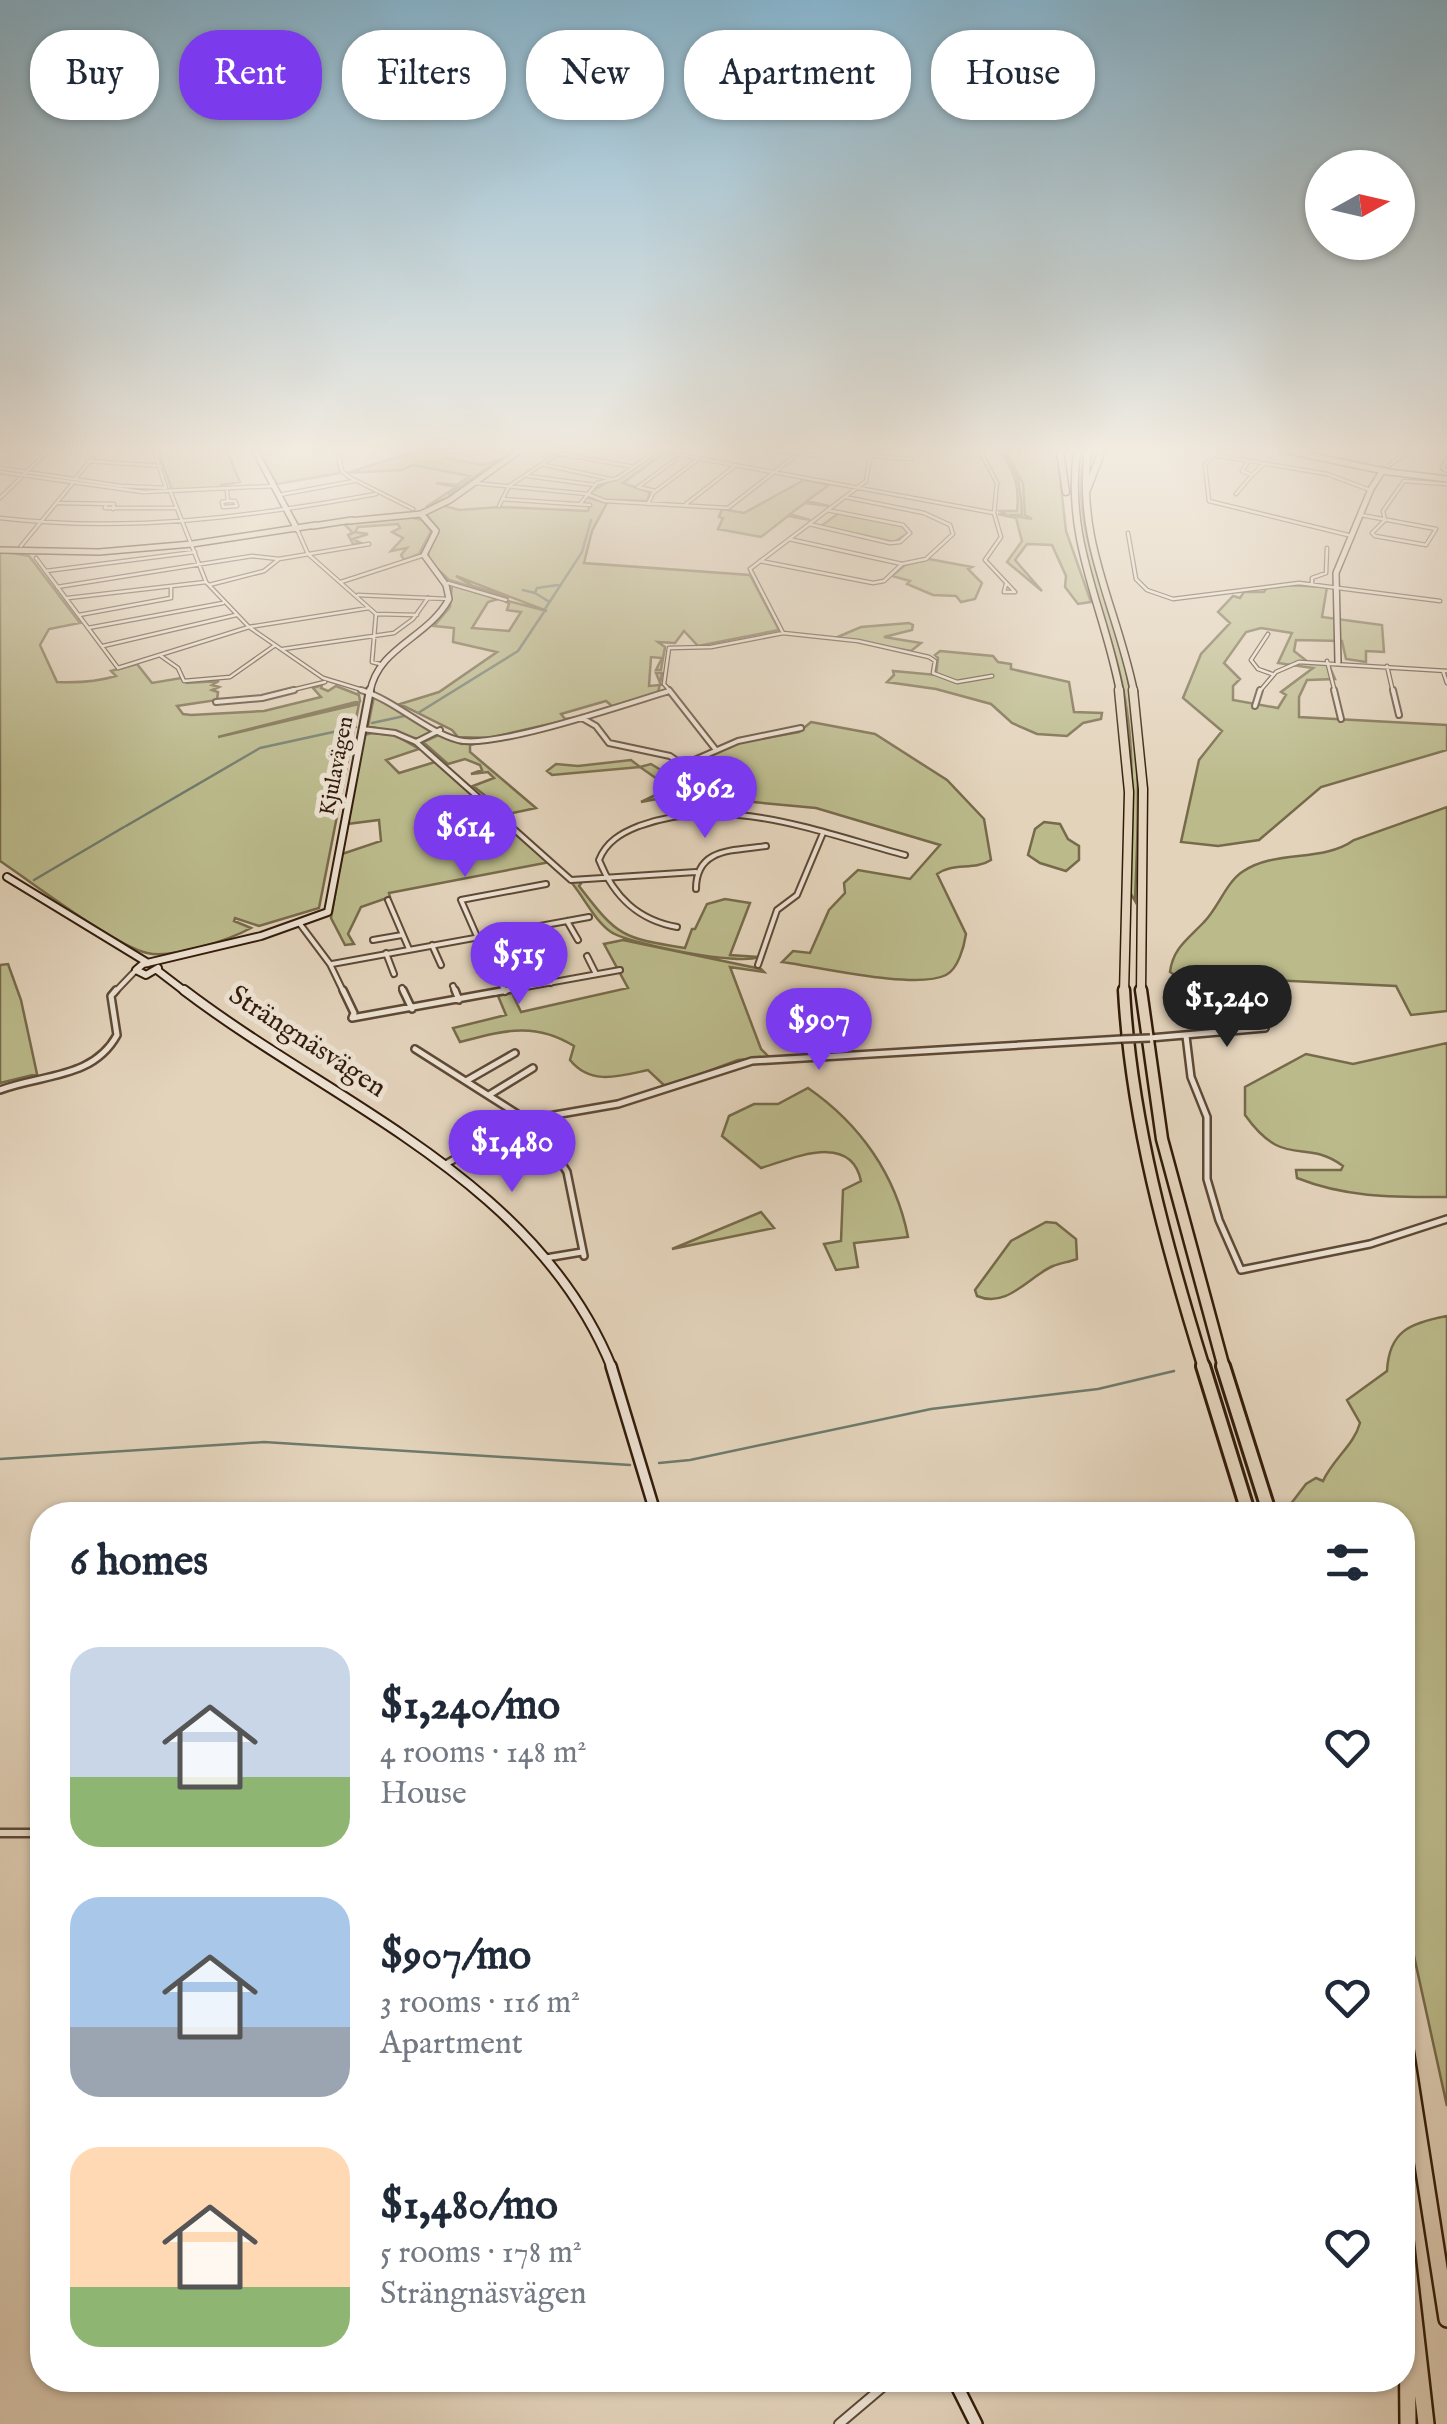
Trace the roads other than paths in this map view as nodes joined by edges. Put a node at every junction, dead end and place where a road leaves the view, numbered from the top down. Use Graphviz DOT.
graph roads {
  1 [pos="43,564"];
  2 [pos="86,564"];
  3 [pos="205,564"];
  4 [pos="273,564"];
  5 [pos="320,564"];
  6 [pos="396,564"];
  7 [pos="432,564"];
  8 [pos="757,564"];
  9 [pos="777,564"];
  10 [pos="902,564"];
  11 [pos="989,564"];
  12 [pos="1083,564"];
  13 [pos="1096,564"];
  14 [pos="1133,564"];
  15 [pos="1326,564"];
  16 [pos="1342,564"];
  17 [pos="200,565"];
  18 [pos="46,571"];
  19 [pos="340,582"];
  20 [pos="208,583"];
  21 [pos="448,583"];
  22 [pos="1006,584"];
  23 [pos="1312,584"];
  24 [pos="58,586"];
  25 [pos="1336,586"];
  26 [pos="170,588"];
  27 [pos="354,594"];
  28 [pos="428,598"];
  29 [pos="66,599"];
  30 [pos="450,599"];
  31 [pos="506,600"];
  32 [pos="1440,600"];
  33 [pos="225,603"];
  34 [pos="369,608"];
  35 [pos="376,614"];
  36 [pos="79,615"];
  37 [pos="236,615"];
  38 [pos="417,615"];
  39 [pos="88,628"];
  40 [pos="249,628"];
  41 [pos="783,633"];
  42 [pos="1268,634"];
  43 [pos="376,635"];
  44 [pos="102,646"];
  45 [pos="274,646"];
  46 [pos="280,650"];
  47 [pos="160,655"];
  48 [pos="1327,662"];
  49 [pos="1338,662"];
  50 [pos="380,664"];
  51 [pos="1387,666"];
  52 [pos="1445,671"];
  53 [pos="1272,674"];
  54 [pos="992,676"];
  55 [pos="328,681"];
  56 [pos="1447,683"];
  57 [pos="669,690"];
  58 [pos="368,694"];
  59 [pos="216,702"];
  60 [pos="1255,706"];
  61 [pos="1400,715"];
  62 [pos="582,718"];
  63 [pos="1341,719"];
  64 [pos="800,728"];
  65 [pos="362,730"];
  66 [pos="441,730"];
  67 [pos="416,742"];
  68 [pos="716,750"];
  69 [pos="823,832"];
  70 [pos="766,846"];
  71 [pos="904,855"];
  72 [pos="696,872"];
  73 [pos="2,876"];
  74 [pos="607,878"];
  75 [pos="546,884"];
  76 [pos="696,888"];
  77 [pos="388,900"];
  78 [pos="589,917"];
  79 [pos="567,920"];
  80 [pos="300,924"];
  81 [pos="677,927"];
  82 [pos="522,928"];
  83 [pos="402,935"];
  84 [pos="477,937"];
  85 [pos="373,940"];
  86 [pos="578,940"];
  87 [pos="529,942"];
  88 [pos="432,945"];
  89 [pos="409,949"];
  90 [pos="386,954"];
  91 [pos="587,956"];
  92 [pos="486,957"];
  93 [pos="330,964"];
  94 [pos="542,964"];
  95 [pos="758,965"];
  96 [pos="441,966"];
  97 [pos="147,969"];
  98 [pos="620,970"];
  99 [pos="495,971"];
  100 [pos="394,974"];
  101 [pos="596,974"];
  102 [pos="552,983"];
  103 [pos="453,986"];
  104 [pos="402,988"];
  105 [pos="506,992"];
  106 [pos="459,1000"];
  107 [pos="412,1009"];
  108 [pos="1266,1028"];
  109 [pos="1186,1036"];
  110 [pos="414,1049"];
  111 [pos="515,1053"];
  112 [pos="533,1068"];
  113 [pos="466,1081"];
  114 [pos="0,1090"];
  115 [pos="489,1095"];
  116 [pos="534,1119"];
  117 [pos="520,1120"];
  118 [pos="446,1164"];
  119 [pos="1447,1220"];
  120 [pos="546,1258"];
  121 [pos="652,1502"];
  122 [pos="1245,1502"];
  123 [pos="1266,1502"];
  124 [pos="0,1833"];
  125 [pos="30,1833"];
  126 [pos="1415,2113"];
  127 [pos="1415,2316"];
  128 [pos="1447,2319"];
  129 [pos="874,2392"];
  130 [pos="960,2392"];
  131 [pos="1408,2392"];
  132 [pos="840,2424"];
  133 [pos="976,2424"];
  134 [pos="1408,2424"];
  135 [pos="1426,2424"];
  1 -- 18 [label="street"];
  2 -- 18 [label="street"];
  3 -- 17 [label="street"];
  4 -- 20 [label="street"];
  5 -- 19 [label="street"];
  6 -- 19 [label="street"];
  7 -- 21 [label="street"];
  8 -- 41 [label="street"];
  9 -- 10 [label="street"];
  11 -- 22 [label="street"];
  12 -- 122 [label="highway"];
  13 -- 123 [label="highway"];
  14 -- 23 [label="street"];
  15 -- 23 [label="street"];
  16 -- 25 [label="street"];
  17 -- 20 [label="street"];
  17 -- 24 [label="street"];
  18 -- 24 [label="street"];
  19 -- 27 [label="street"];
  20 -- 26 [label="street"];
  20 -- 33 [label="street"];
  21 -- 30 [label="street"];
  21 -- 31 [label="street"];
  23 -- 25 [label="street"];
  24 -- 29 [label="street"];
  25 -- 32 [label="street"];
  25 -- 49 [label="street"];
  26 -- 29 [label="street"];
  26 -- 36 [label="street"];
  27 -- 28 [label="street"];
  27 -- 34 [label="street"];
  28 -- 30 [label="street"];
  28 -- 38 [label="street"];
  29 -- 36 [label="street"];
  30 -- 50 [label="street"];
  33 -- 37 [label="street"];
  33 -- 39 [label="street"];
  34 -- 35 [label="street"];
  34 -- 40 [label="street"];
  35 -- 38 [label="street"];
  35 -- 43 [label="street"];
  36 -- 39 [label="street"];
  37 -- 40 [label="street"];
  37 -- 44 [label="street"];
  38 -- 43 [label="street"];
  39 -- 44 [label="street"];
  40 -- 45 [label="street"];
  40 -- 47 [label="street"];
  41 -- 54 [label="street"];
  41 -- 57 [label="street"];
  42 -- 53 [label="street"];
  43 -- 46 [label="street"];
  43 -- 50 [label="street"];
  44 -- 47 [label="street"];
  45 -- 46 [label="street"];
  45 -- 47 [label="street"];
  46 -- 55 [label="street"];
  48 -- 49 [label="street"];
  48 -- 53 [label="street"];
  48 -- 63 [label="street"];
  49 -- 51 [label="street"];
  50 -- 58 [label="street, Kjulavägen"];
  51 -- 52 [label="street"];
  51 -- 61 [label="street"];
  52 -- 56 [label="street"];
  53 -- 60 [label="street"];
  55 -- 58 [label="street"];
  55 -- 59 [label="street"];
  57 -- 62 [label="street"];
  57 -- 68 [label="street"];
  58 -- 65 [label="street, Kjulavägen"];
  58 -- 66 [label="street"];
  62 -- 66 [label="street"];
  62 -- 68 [label="street"];
  64 -- 68 [label="street"];
  65 -- 67 [label="street"];
  65 -- 80 [label="street, Kjulavägen"];
  66 -- 67 [label="street"];
  67 -- 74 [label="street"];
  69 -- 71 [label="street"];
  69 -- 74 [label="street"];
  69 -- 95 [label="street"];
  70 -- 72 [label="street"];
  72 -- 74 [label="street"];
  72 -- 76 [label="street"];
  73 -- 97 [label="street, Strängnäsvägen"];
  74 -- 81 [label="street"];
  75 -- 84 [label="street"];
  77 -- 83 [label="street"];
  78 -- 79 [label="street"];
  79 -- 82 [label="street"];
  79 -- 86 [label="street"];
  80 -- 93 [label="street"];
  80 -- 97 [label="street, Kjulavägen"];
  82 -- 84 [label="street"];
  82 -- 87 [label="street"];
  83 -- 85 [label="street"];
  83 -- 89 [label="street"];
  84 -- 88 [label="street"];
  84 -- 92 [label="street"];
  88 -- 89 [label="street"];
  88 -- 96 [label="street"];
  89 -- 90 [label="street"];
  90 -- 93 [label="street"];
  90 -- 100 [label="street"];
  91 -- 101 [label="street"];
  93 -- 107 [label="street"];
  94 -- 102 [label="street"];
  97 -- 114 [label="street"];
  97 -- 118 [label="street, Strängnäsvägen"];
  98 -- 101 [label="street"];
  99 -- 105 [label="street"];
  101 -- 102 [label="street"];
  102 -- 105 [label="street"];
  103 -- 106 [label="street"];
  104 -- 107 [label="street"];
  105 -- 106 [label="street"];
  106 -- 107 [label="street"];
  108 -- 109 [label="street"];
  109 -- 116 [label="street, bridge"];
  109 -- 119 [label="street"];
  110 -- 113 [label="street"];
  111 -- 113 [label="street"];
  112 -- 115 [label="street"];
  113 -- 115 [label="street"];
  115 -- 117 [label="street"];
  116 -- 117 [label="street"];
  116 -- 120 [label="street"];
  117 -- 118 [label="street"];
  118 -- 120 [label="street, Strängnäsvägen"];
  120 -- 121 [label="street, Strängnäsvägen"];
  124 -- 125 [label="street"];
  126 -- 128 [label="highway"];
  127 -- 135 [label="highway"];
  129 -- 132 [label="street"];
  130 -- 133 [label="street"];
  131 -- 134 [label="highway"];
}
